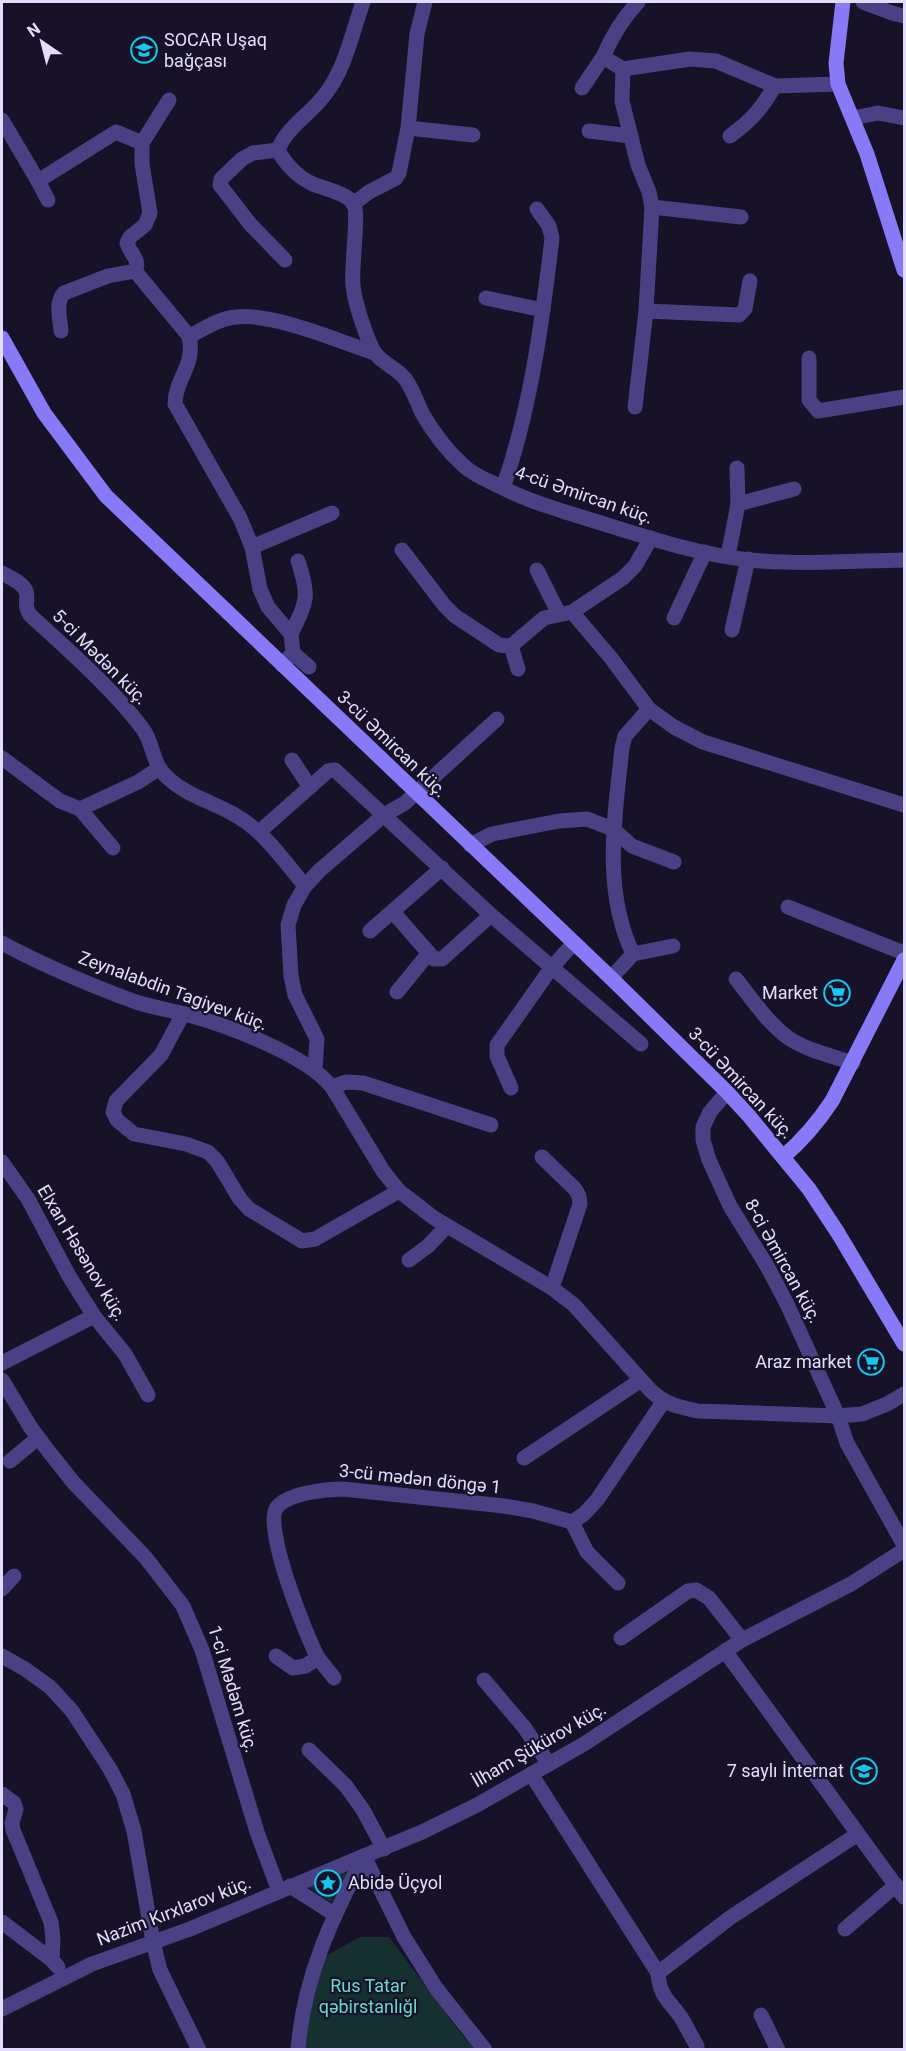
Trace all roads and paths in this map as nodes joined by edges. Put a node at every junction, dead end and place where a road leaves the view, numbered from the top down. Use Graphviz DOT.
graph roads {
  1 [pos="363,2"];
  2 [pos="425,2"];
  3 [pos="638,2"];
  4 [pos="843,2"];
  5 [pos="863,2"];
  6 [pos="904,16"];
  7 [pos="603,57"];
  8 [pos="623,69"];
  9 [pos="838,84"];
  10 [pos="775,86"];
  11 [pos="582,88"];
  12 [pos="169,100"];
  13 [pos="853,118"];
  14 [pos="904,118"];
  15 [pos="2,120"];
  16 [pos="408,128"];
  17 [pos="589,132"];
  18 [pos="473,135"];
  19 [pos="631,136"];
  20 [pos="730,136"];
  21 [pos="142,143"];
  22 [pos="278,150"];
  23 [pos="38,182"];
  24 [pos="48,200"];
  25 [pos="353,204"];
  26 [pos="652,207"];
  27 [pos="537,209"];
  28 [pos="741,217"];
  29 [pos="285,260"];
  30 [pos="904,270"];
  31 [pos="135,271"];
  32 [pos="750,281"];
  33 [pos="486,298"];
  34 [pos="543,310"];
  35 [pos="646,311"];
  36 [pos="62,331"];
  37 [pos="189,336"];
  38 [pos="2,338"];
  39 [pos="375,353"];
  40 [pos="809,358"];
  41 [pos="904,398"];
  42 [pos="635,407"];
  43 [pos="737,468"];
  44 [pos="503,488"];
  45 [pos="794,489"];
  46 [pos="738,504"];
  47 [pos="332,513"];
  48 [pos="651,538"];
  49 [pos="252,547"];
  50 [pos="402,550"];
  51 [pos="705,552"];
  52 [pos="728,556"];
  53 [pos="748,559"];
  54 [pos="904,560"];
  55 [pos="298,561"];
  56 [pos="537,570"];
  57 [pos="2,573"];
  58 [pos="566,613"];
  59 [pos="674,618"];
  60 [pos="732,630"];
  61 [pos="291,634"];
  62 [pos="511,646"];
  63 [pos="293,653"];
  64 [pos="282,665"];
  65 [pos="309,667"];
  66 [pos="518,669"];
  67 [pos="649,709"];
  68 [pos="497,719"];
  69 [pos="2,758"];
  70 [pos="292,760"];
  71 [pos="159,769"];
  72 [pos="310,787"];
  73 [pos="415,793"];
  74 [pos="904,805"];
  75 [pos="80,809"];
  76 [pos="384,815"];
  77 [pos="613,829"];
  78 [pos="259,832"];
  79 [pos="470,845"];
  80 [pos="113,848"];
  81 [pos="674,862"];
  82 [pos="442,868"];
  83 [pos="305,886"];
  84 [pos="788,907"];
  85 [pos="393,912"];
  86 [pos="491,915"];
  87 [pos="370,931"];
  88 [pos="2,943"];
  89 [pos="573,944"];
  90 [pos="673,946"];
  91 [pos="904,952"];
  92 [pos="428,954"];
  93 [pos="633,954"];
  94 [pos="904,960"];
  95 [pos="552,967"];
  96 [pos="611,978"];
  97 [pos="736,979"];
  98 [pos="397,992"];
  99 [pos="183,1014"];
  100 [pos="641,1044"];
  101 [pos="853,1063"];
  102 [pos="315,1070"];
  103 [pos="332,1087"];
  104 [pos="510,1088"];
  105 [pos="727,1092"];
  106 [pos="491,1125"];
  107 [pos="542,1157"];
  108 [pos="783,1157"];
  109 [pos="2,1162"];
  110 [pos="399,1191"];
  111 [pos="447,1226"];
  112 [pos="409,1260"];
  113 [pos="552,1288"];
  114 [pos="94,1316"];
  115 [pos="904,1344"];
  116 [pos="2,1363"];
  117 [pos="2,1380"];
  118 [pos="641,1380"];
  119 [pos="904,1394"];
  120 [pos="148,1395"];
  121 [pos="663,1402"];
  122 [pos="838,1416"];
  123 [pos="38,1438"];
  124 [pos="524,1458"];
  125 [pos="9,1461"];
  126 [pos="572,1522"];
  127 [pos="904,1545"];
  128 [pos="904,1550"];
  129 [pos="14,1576"];
  130 [pos="618,1583"];
  131 [pos="2,1589"];
  132 [pos="621,1638"];
  133 [pos="742,1640"];
  134 [pos="725,1651"];
  135 [pos="2,1656"];
  136 [pos="276,1656"];
  137 [pos="318,1658"];
  138 [pos="334,1678"];
  139 [pos="484,1680"];
  140 [pos="309,1750"];
  141 [pos="549,1764"];
  142 [pos="531,1774"];
  143 [pos="2,1794"];
  144 [pos="858,1834"];
  145 [pos="384,1849"];
  146 [pos="364,1856"];
  147 [pos="284,1888"];
  148 [pos="900,1891"];
  149 [pos="334,1914"];
  150 [pos="2,1922"];
  151 [pos="845,1929"];
  152 [pos="153,1942"];
  153 [pos="52,1960"];
  154 [pos="658,1973"];
  155 [pos="64,1977"];
  156 [pos="2,2009"];
  157 [pos="761,2015"];
  158 [pos="697,2046"];
  159 [pos="199,2049"];
  160 [pos="298,2049"];
  161 [pos="485,2049"];
  162 [pos="778,2049"];
  1 -- 22 [label="street"];
  2 -- 16 [label="street"];
  3 -- 7 [label="street"];
  4 -- 9 [label="main road"];
  5 -- 6 [label="street"];
  7 -- 8 [label="street"];
  7 -- 11 [label="street"];
  8 -- 10 [label="street"];
  8 -- 19 [label="street"];
  9 -- 10 [label="street"];
  9 -- 13 [label="main road"];
  10 -- 20 [label="street"];
  12 -- 21 [label="street"];
  13 -- 14 [label="street"];
  13 -- 30 [label="main road"];
  15 -- 23 [label="street"];
  16 -- 18 [label="street"];
  16 -- 25 [label="street"];
  17 -- 19 [label="street"];
  19 -- 26 [label="street"];
  21 -- 23 [label="street"];
  21 -- 31 [label="street"];
  22 -- 25 [label="street"];
  22 -- 29 [label="street"];
  23 -- 24 [label="street"];
  25 -- 39 [label="street"];
  26 -- 28 [label="street"];
  26 -- 35 [label="street"];
  27 -- 34 [label="street"];
  31 -- 36 [label="street"];
  31 -- 37 [label="street"];
  32 -- 35 [label="street"];
  33 -- 34 [label="street"];
  34 -- 44 [label="street"];
  35 -- 42 [label="street"];
  37 -- 39 [label="street"];
  37 -- 49 [label="street"];
  38 -- 64 [label="main road, 3-cü Əmircan küç."];
  39 -- 44 [label="street, 4-cü Əmircan küç."];
  40 -- 41 [label="street"];
  43 -- 46 [label="street"];
  44 -- 48 [label="street, 4-cü Əmircan küç."];
  45 -- 46 [label="street"];
  46 -- 52 [label="street"];
  47 -- 49 [label="street"];
  48 -- 51 [label="street, 4-cü Əmircan küç."];
  48 -- 58 [label="street"];
  49 -- 61 [label="street"];
  50 -- 62 [label="street"];
  51 -- 52 [label="street, 4-cü Əmircan küç."];
  51 -- 59 [label="street"];
  52 -- 53 [label="street, 4-cü Əmircan küç."];
  53 -- 54 [label="street, 4-cü Əmircan küç."];
  53 -- 60 [label="street"];
  55 -- 61 [label="street"];
  56 -- 58 [label="street"];
  57 -- 71 [label="street, 5-ci Mədən küç."];
  58 -- 62 [label="street"];
  58 -- 67 [label="street"];
  61 -- 63 [label="street"];
  62 -- 66 [label="street"];
  63 -- 64 [label="street"];
  63 -- 65 [label="street"];
  64 -- 73 [label="main road, 3-cü Əmircan küç."];
  67 -- 74 [label="street"];
  67 -- 77 [label="street"];
  68 -- 73 [label="street"];
  69 -- 75 [label="street"];
  70 -- 72 [label="street"];
  71 -- 75 [label="street"];
  71 -- 78 [label="street"];
  72 -- 76 [label="street"];
  72 -- 78 [label="street"];
  73 -- 76 [label="street"];
  73 -- 79 [label="main road, 3-cü Əmircan küç."];
  75 -- 80 [label="street"];
  76 -- 82 [label="street"];
  76 -- 83 [label="street"];
  77 -- 79 [label="street"];
  77 -- 81 [label="street"];
  77 -- 93 [label="street"];
  78 -- 83 [label="street"];
  79 -- 89 [label="main road, 3-cü Əmircan küç."];
  82 -- 85 [label="street"];
  82 -- 86 [label="street"];
  83 -- 102 [label="street"];
  84 -- 91 [label="street"];
  85 -- 87 [label="street"];
  85 -- 92 [label="street"];
  86 -- 92 [label="street"];
  86 -- 95 [label="street"];
  88 -- 99 [label="street, Zeynalabdin Tagiyev küç."];
  89 -- 95 [label="street"];
  89 -- 96 [label="main road, 3-cü Əmircan küç."];
  90 -- 93 [label="street"];
  92 -- 98 [label="street"];
  93 -- 96 [label="street"];
  94 -- 101 [label="main road"];
  95 -- 100 [label="street"];
  95 -- 104 [label="street"];
  96 -- 105 [label="main road, 3-cü Əmircan küç."];
  97 -- 101 [label="street"];
  99 -- 102 [label="street, Zeynalabdin Tagiyev küç."];
  99 -- 110 [label="street"];
  101 -- 108 [label="main road"];
  102 -- 103 [label="street, Zeynalabdin Tagiyev küç."];
  103 -- 106 [label="street"];
  103 -- 110 [label="street, Zeynalabdin Tagiyev küç."];
  105 -- 108 [label="main road, 3-cü Əmircan küç."];
  105 -- 122 [label="street, 8-ci Əmircan küç."];
  107 -- 113 [label="street"];
  108 -- 115 [label="main road, 3-cü Əmircan küç."];
  109 -- 114 [label="street, Elxan Həsənov küç."];
  110 -- 111 [label="street, Zeynalabdin Tagiyev küç."];
  111 -- 112 [label="street"];
  111 -- 113 [label="street, Zeynalabdin Tagiyev küç."];
  113 -- 118 [label="street, Zeynalabdin Tagiyev küç."];
  114 -- 116 [label="street"];
  114 -- 120 [label="street, Elxan Həsənov küç."];
  117 -- 123 [label="street, 1-ci Mədəm küç."];
  118 -- 121 [label="street, Zeynalabdin Tagiyev küç."];
  118 -- 124 [label="street"];
  119 -- 122 [label="street, Zeynalabdin Tagiyev küç."];
  121 -- 122 [label="street, Zeynalabdin Tagiyev küç."];
  121 -- 126 [label="street"];
  122 -- 127 [label="street, 8-ci Əmircan küç."];
  123 -- 125 [label="street"];
  123 -- 147 [label="street, 1-ci Mədəm küç."];
  126 -- 130 [label="street"];
  126 -- 137 [label="street, 3-cü mədən döngə 1"];
  128 -- 133 [label="street, İlham Şükürov küç."];
  129 -- 131 [label="street"];
  132 -- 133 [label="street"];
  133 -- 134 [label="street, İlham Şükürov küç."];
  134 -- 141 [label="street, İlham Şükürov küç."];
  134 -- 144 [label="street"];
  135 -- 152 [label="street"];
  136 -- 137 [label="street"];
  137 -- 138 [label="street"];
  139 -- 141 [label="street"];
  140 -- 145 [label="street"];
  141 -- 142 [label="street, İlham Şükürov küç."];
  142 -- 145 [label="street, İlham Şükürov küç."];
  142 -- 154 [label="street"];
  143 -- 153 [label="street"];
  144 -- 148 [label="street"];
  144 -- 154 [label="street"];
  145 -- 146 [label="street, İlham Şükürov küç."];
  146 -- 147 [label="street, Nazim Kırxlarov küç."];
  146 -- 149 [label="street"];
  146 -- 161 [label="street"];
  147 -- 149 [label="street"];
  147 -- 152 [label="street, Nazim Kırxlarov küç."];
  148 -- 151 [label="street"];
  149 -- 160 [label="street"];
  150 -- 153 [label="street"];
  152 -- 155 [label="street, Nazim Kırxlarov küç."];
  152 -- 159 [label="street"];
  153 -- 155 [label="street"];
  154 -- 158 [label="street"];
  155 -- 156 [label="street, Nazim Kırxlarov küç."];
  157 -- 162 [label="street"];
}
